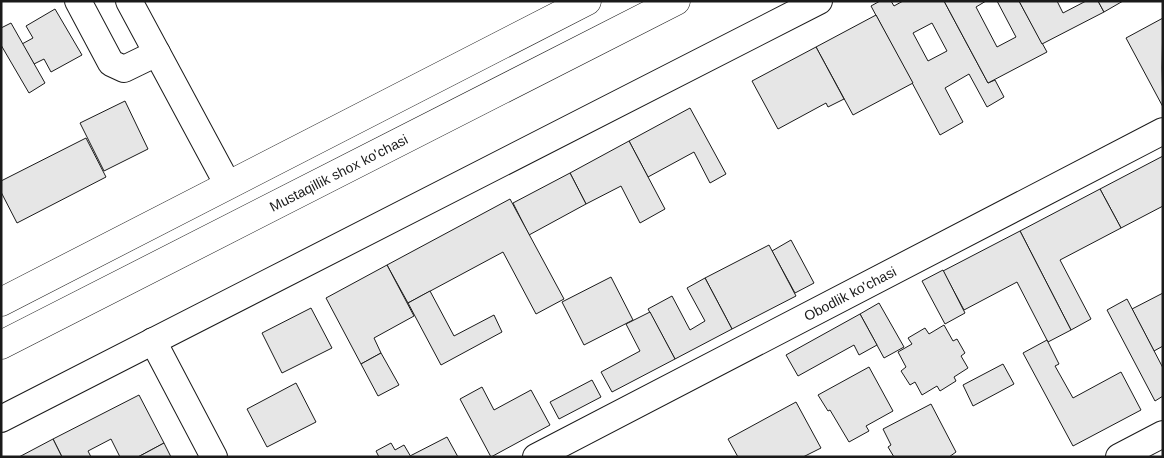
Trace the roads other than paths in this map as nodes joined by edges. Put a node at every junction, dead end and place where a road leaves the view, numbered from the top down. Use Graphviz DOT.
graph roads {
  1 [pos="78,1"];
  2 [pos="129,1"];
  3 [pos="587,1"];
  4 [pos="676,1"];
  5 [pos="818,1"];
  6 [pos="157,54"];
  7 [pos="1163,131"];
  8 [pos="228,185"];
  9 [pos="1,302"];
  10 [pos="153,341"];
  11 [pos="1,346"];
  12 [pos="1,419"];
  13 [pos="1163,434"];
  14 [pos="214,457"];
  15 [pos="536,457"];
  16 [pos="1119,457"];
  1 -- 6 [label="street"];
  2 -- 6 [label="street"];
  3 -- 8 [label="main road"];
  4 -- 11 [label="main road, Mustaqillik shox ko'chasi"];
  5 -- 10 [label="street"];
  6 -- 8 [label="street"];
  7 -- 15 [label="street, Obodlik ko'chasi"];
  8 -- 9 [label="main road"];
  10 -- 12 [label="street"];
  10 -- 14 [label="street"];
  13 -- 16 [label="street"];
}
